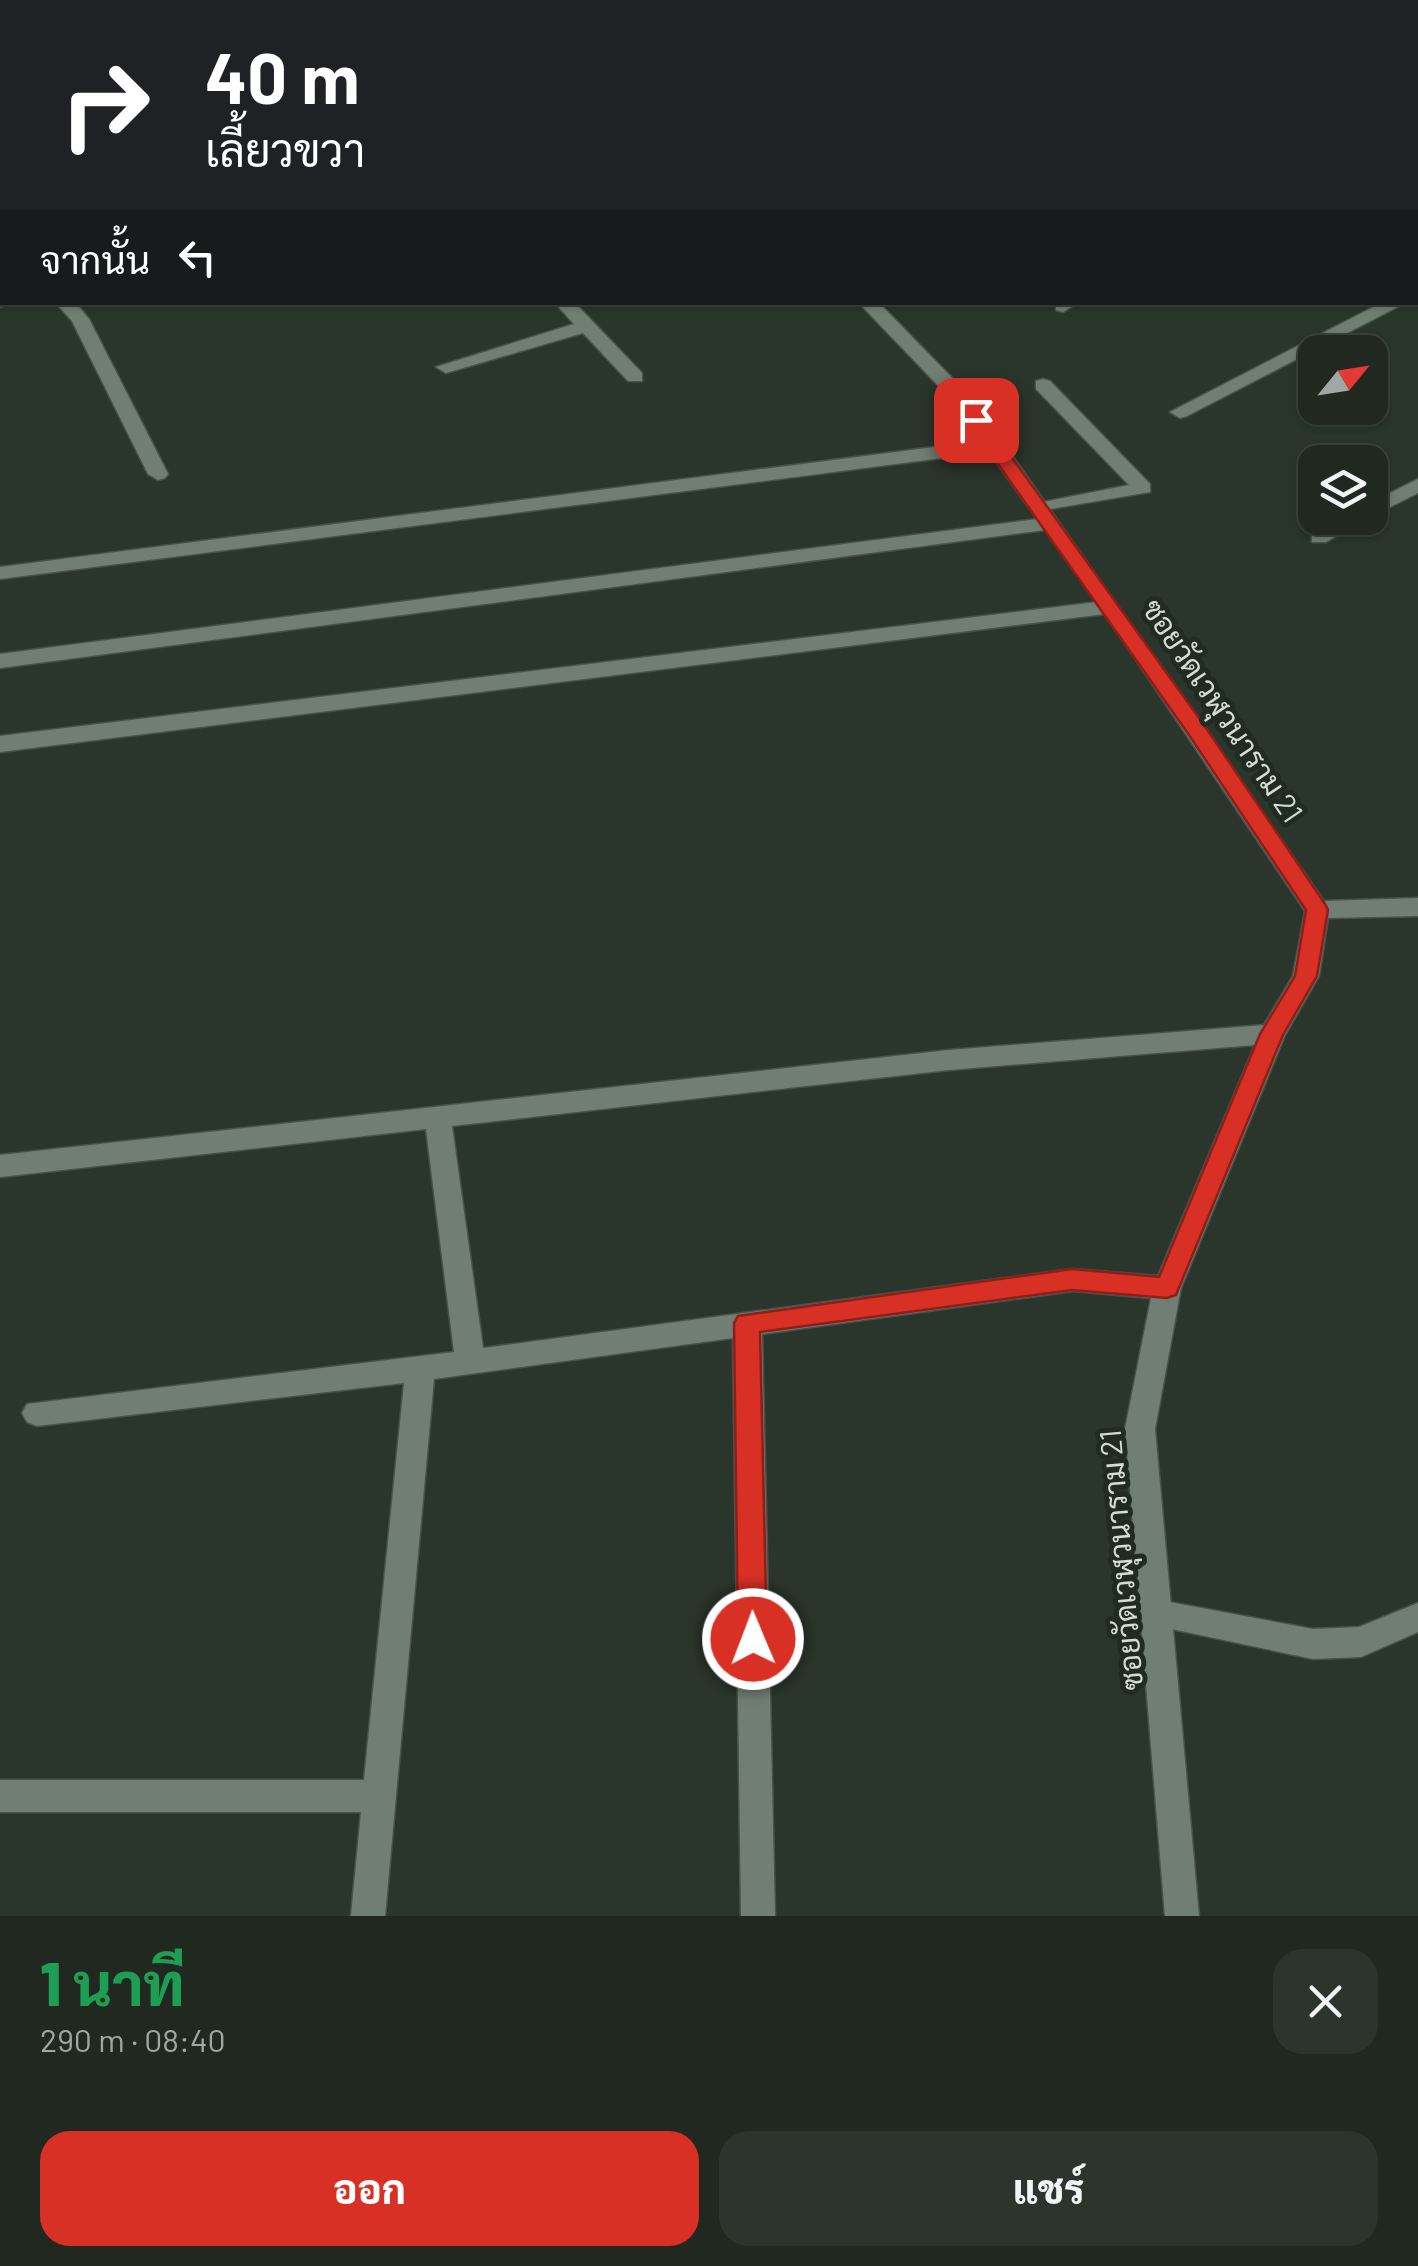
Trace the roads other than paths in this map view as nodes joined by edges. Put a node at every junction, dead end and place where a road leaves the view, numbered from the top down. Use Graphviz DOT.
graph roads {
  1 [pos="67,305"];
  2 [pos="566,305"];
  3 [pos="869,305"];
  4 [pos="1392,305"];
  5 [pos="586,326"];
  6 [pos="446,368"];
  7 [pos="635,377"];
  8 [pos="1043,385"];
  9 [pos="1180,412"];
  10 [pos="995,445"];
  11 [pos="158,474"];
  12 [pos="1418,484"];
  13 [pos="1388,500"];
  14 [pos="1046,516"];
  15 [pos="1325,535"];
  16 [pos="1319,538"];
  17 [pos="0,573"];
  18 [pos="1110,607"];
  19 [pos="0,661"];
  20 [pos="0,744"];
  21 [pos="1418,907"];
  22 [pos="1317,910"];
  23 [pos="1272,1034"];
  24 [pos="438,1116"];
  25 [pos="0,1166"];
  26 [pos="1167,1288"];
  27 [pos="747,1323"];
  28 [pos="470,1361"];
  29 [pos="420,1369"];
  30 [pos="37,1413"];
  31 [pos="1160,1614"];
  32 [pos="1418,1616"];
  33 [pos="0,1796"];
  34 [pos="380,1796"];
  35 [pos="368,1916"];
  36 [pos="758,1916"];
  37 [pos="1182,1916"];
  1 -- 11 [label="street"];
  2 -- 5 [label="street"];
  3 -- 10 [label="street, ซอยวัดเวฬุวนาราม 21"];
  4 -- 9 [label="street"];
  5 -- 6 [label="street"];
  5 -- 7 [label="street"];
  8 -- 14 [label="street"];
  10 -- 14 [label="street, ซอยวัดเวฬุวนาราม 21"];
  10 -- 17 [label="street"];
  12 -- 13 [label="street"];
  14 -- 18 [label="street, ซอยวัดเวฬุวนาราม 21"];
  14 -- 19 [label="street"];
  15 -- 16 [label="street"];
  18 -- 20 [label="street"];
  18 -- 22 [label="street, ซอยวัดเวฬุวนาราม 21"];
  21 -- 22 [label="street"];
  22 -- 23 [label="street, ซอยวัดเวฬุวนาราม 21"];
  23 -- 24 [label="street"];
  23 -- 26 [label="street, ซอยวัดเวฬุวนาราม 21"];
  24 -- 25 [label="street"];
  24 -- 28 [label="street"];
  26 -- 27 [label="street"];
  26 -- 31 [label="street, ซอยวัดเวฬุวนาราม 21"];
  27 -- 28 [label="street"];
  27 -- 36 [label="street"];
  28 -- 29 [label="street"];
  29 -- 30 [label="street"];
  29 -- 34 [label="street"];
  31 -- 32 [label="street"];
  31 -- 37 [label="street, ซอยวัดเวฬุวนาราม 21"];
  33 -- 34 [label="street"];
  34 -- 35 [label="street"];
}
